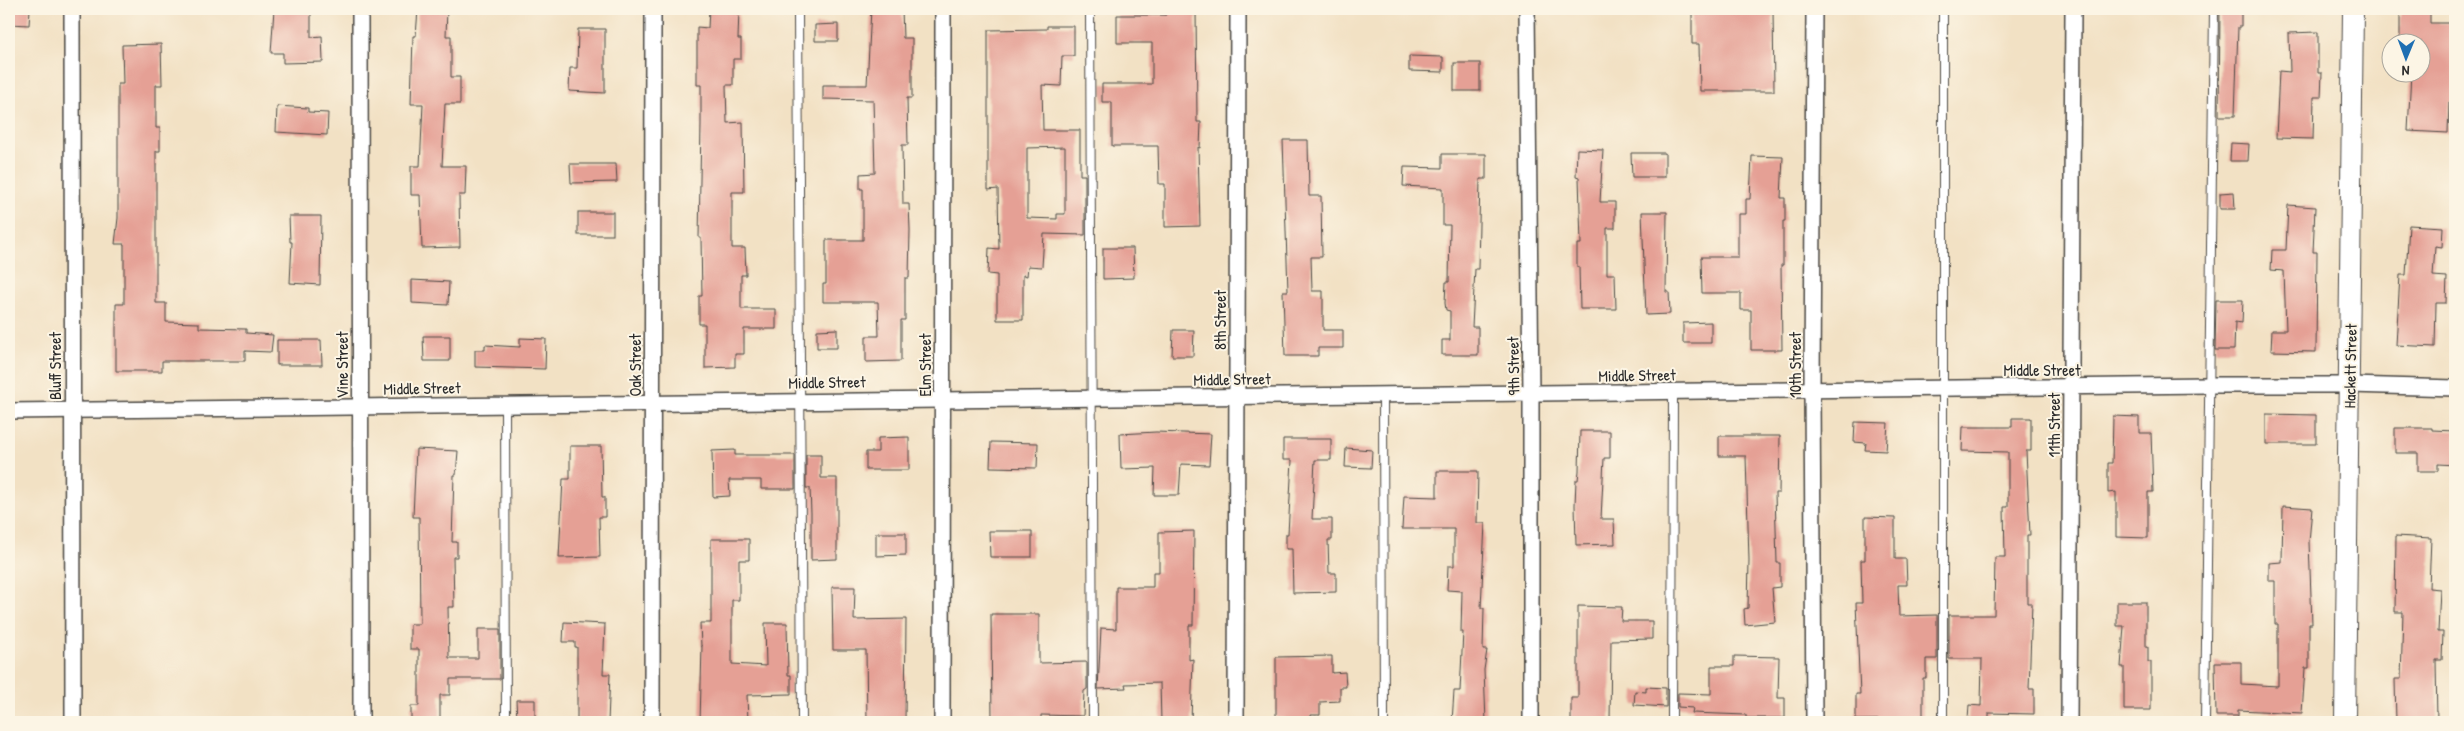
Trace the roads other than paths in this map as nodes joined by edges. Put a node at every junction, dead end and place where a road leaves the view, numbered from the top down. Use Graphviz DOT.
graph roads {
  1 [pos="72,9"];
  2 [pos="360,9"];
  3 [pos="653,9"];
  4 [pos="798,9"];
  5 [pos="943,9"];
  6 [pos="1090,9"];
  7 [pos="1238,9"];
  8 [pos="1527,9"];
  9 [pos="1814,9"];
  10 [pos="1943,9"];
  11 [pos="2073,9"];
  12 [pos="2214,9"];
  13 [pos="2353,9"];
  14 [pos="2208,385"];
  15 [pos="2350,385"];
  16 [pos="2071,387"];
  17 [pos="1942,388"];
  18 [pos="2455,388"];
  19 [pos="1812,390"];
  20 [pos="1673,392"];
  21 [pos="1531,394"];
  22 [pos="1383,395"];
  23 [pos="1237,396"];
  24 [pos="943,398"];
  25 [pos="1092,398"];
  26 [pos="799,400"];
  27 [pos="653,402"];
  28 [pos="505,404"];
  29 [pos="359,406"];
  30 [pos="9,411"];
  31 [pos="72,411"];
  32 [pos="73,722"];
  33 [pos="361,722"];
  34 [pos="506,722"];
  35 [pos="652,722"];
  36 [pos="802,722"];
  37 [pos="942,722"];
  38 [pos="1093,722"];
  39 [pos="1236,722"];
  40 [pos="1384,722"];
  41 [pos="1531,722"];
  42 [pos="1672,722"];
  43 [pos="1814,722"];
  44 [pos="1943,722"];
  45 [pos="2070,722"];
  46 [pos="2205,722"];
  47 [pos="2345,722"];
  1 -- 31 [label="street, Bluff Street"];
  2 -- 29 [label="street, Vine Street"];
  3 -- 27 [label="street, Oak Street"];
  4 -- 26 [label="lane"];
  5 -- 24 [label="street, Elm Street"];
  6 -- 25 [label="lane"];
  7 -- 23 [label="street, 8th Street"];
  8 -- 21 [label="street, 9th Street"];
  9 -- 19 [label="street, 10th Street"];
  10 -- 17 [label="lane"];
  11 -- 16 [label="street, 11th Street"];
  12 -- 14 [label="lane"];
  13 -- 15 [label="street, Hackett Street"];
  14 -- 15 [label="street, Middle Street"];
  14 -- 16 [label="street, Middle Street"];
  14 -- 46 [label="lane"];
  15 -- 18 [label="street, Middle Street"];
  15 -- 47 [label="street, Hackett Street"];
  16 -- 17 [label="street, Middle Street"];
  16 -- 45 [label="street, 11th Street"];
  17 -- 19 [label="street, Middle Street"];
  17 -- 44 [label="lane"];
  19 -- 20 [label="street, Middle Street"];
  19 -- 43 [label="street, 10th Street"];
  20 -- 21 [label="street, Middle Street"];
  20 -- 42 [label="lane"];
  21 -- 22 [label="street, Middle Street"];
  21 -- 41 [label="street, 9th Street"];
  22 -- 23 [label="street, Middle Street"];
  22 -- 40 [label="lane"];
  23 -- 25 [label="street, Middle Street"];
  23 -- 39 [label="street, 8th Street"];
  24 -- 25 [label="street, Middle Street"];
  24 -- 26 [label="street, Middle Street"];
  24 -- 37 [label="street, Elm Street"];
  25 -- 38 [label="lane"];
  26 -- 27 [label="street, Middle Street"];
  26 -- 36 [label="lane"];
  27 -- 28 [label="street, Middle Street"];
  27 -- 35 [label="street, Oak Street"];
  28 -- 29 [label="street, Middle Street"];
  28 -- 34 [label="lane"];
  29 -- 31 [label="street, Middle Street"];
  29 -- 33 [label="street, Vine Street"];
  30 -- 31 [label="street, Middle Street"];
  31 -- 32 [label="street, Bluff Street"];
}
